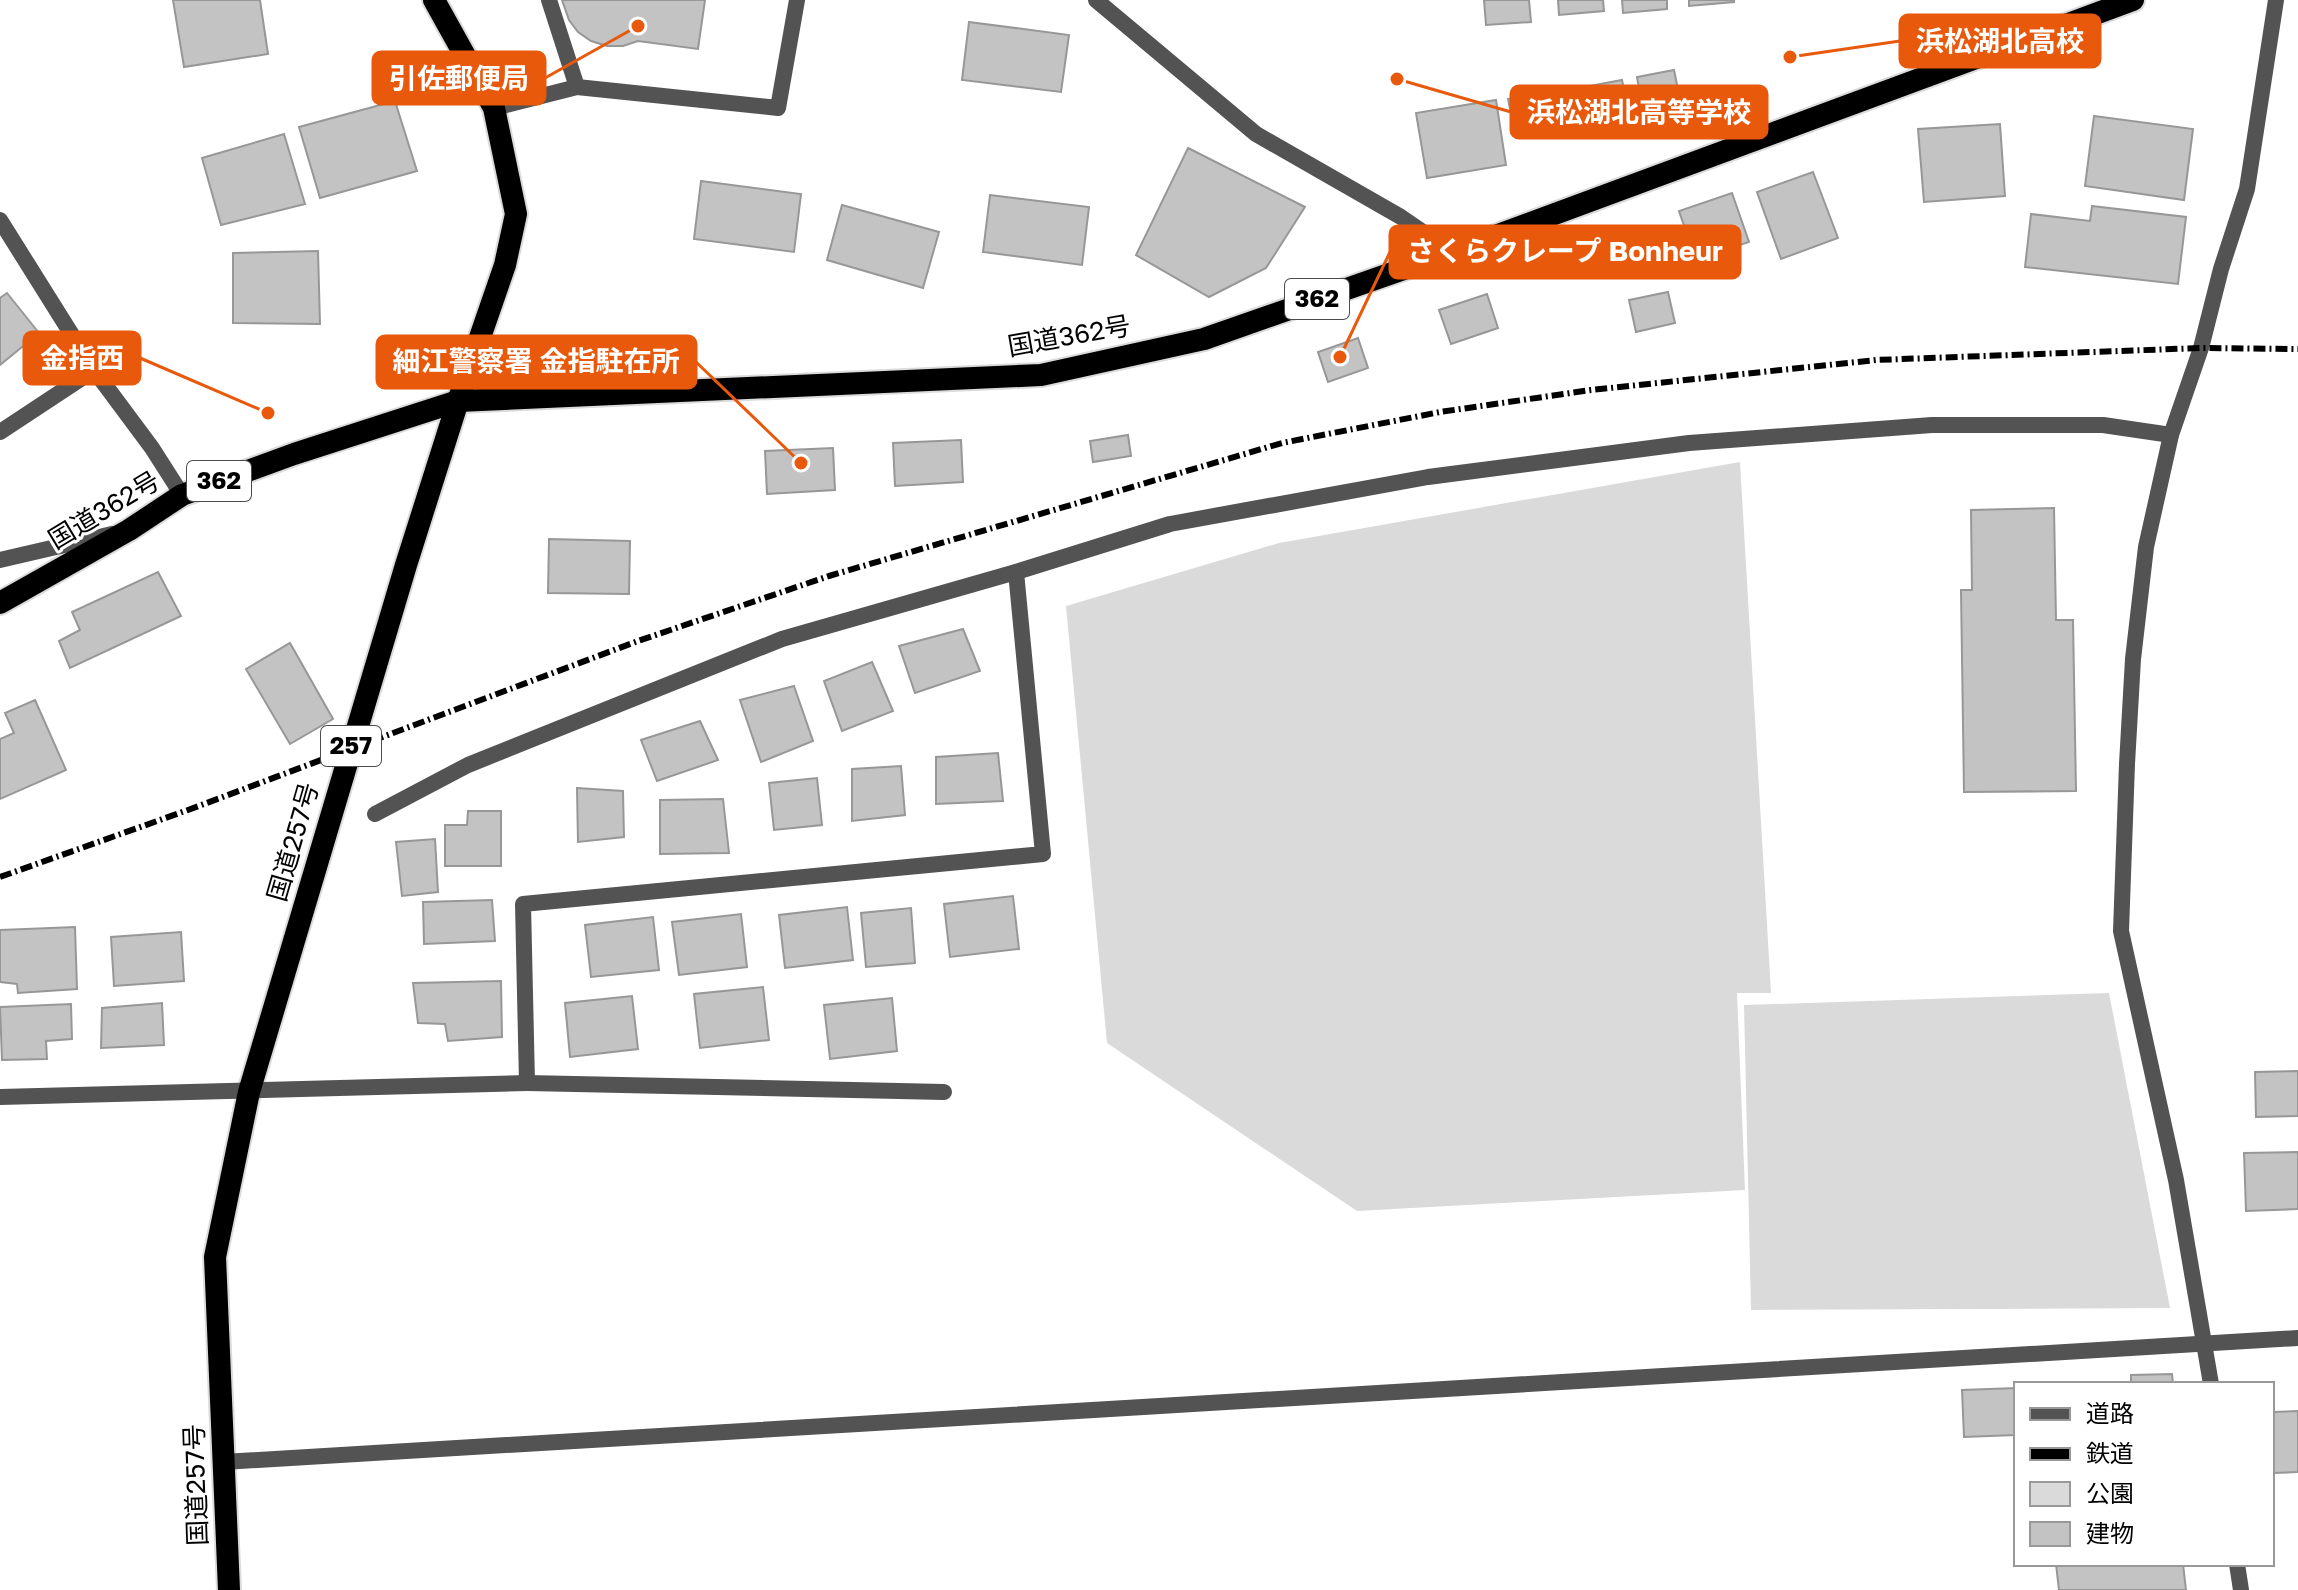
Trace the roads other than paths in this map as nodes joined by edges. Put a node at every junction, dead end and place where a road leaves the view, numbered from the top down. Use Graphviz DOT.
graph roads {
  1 [pos="434,0"];
  2 [pos="549,0"];
  3 [pos="797,0"];
  4 [pos="1096,0"];
  5 [pos="2133,0"];
  6 [pos="2276,0"];
  7 [pos="577,87"];
  8 [pos="494,108"];
  9 [pos="0,220"];
  10 [pos="1452,252"];
  11 [pos="94,370"];
  12 [pos="458,401"];
  13 [pos="0,432"];
  14 [pos="2171,435"];
  15 [pos="182,495"];
  16 [pos="129,530"];
  17 [pos="0,560"];
  18 [pos="1016,572"];
  19 [pos="0,603"];
  20 [pos="375,814"];
  21 [pos="527,1083"];
  22 [pos="249,1092"];
  23 [pos="944,1092"];
  24 [pos="0,1097"];
  25 [pos="2298,1338"];
  26 [pos="2204,1344"];
  27 [pos="2211,1382"];
  28 [pos="223,1462"];
  29 [pos="2237,1566"];
  30 [pos="229,1590"];
  31 [pos="2241,1590"];
  1 -- 8 [label="highway, 国道257号 / 257"];
  2 -- 7 [label="street"];
  3 -- 7 [label="street"];
  4 -- 10 [label="street"];
  5 -- 10 [label="highway, 国道362号 / 362"];
  6 -- 14 [label="street"];
  7 -- 8 [label="street"];
  8 -- 12 [label="highway, 国道257号 / 257"];
  9 -- 11 [label="street"];
  10 -- 12 [label="highway, 国道362号 / 362"];
  11 -- 13 [label="street"];
  11 -- 15 [label="street"];
  12 -- 15 [label="highway, 国道362号 / 362"];
  12 -- 22 [label="highway, 国道257号 / 257"];
  14 -- 18 [label="street"];
  14 -- 26 [label="street"];
  15 -- 16 [label="highway, 国道362号 / 362"];
  16 -- 17 [label="street"];
  16 -- 19 [label="highway, 国道362号 / 362"];
  18 -- 20 [label="street"];
  18 -- 21 [label="street"];
  21 -- 22 [label="street"];
  21 -- 23 [label="street"];
  22 -- 24 [label="street"];
  22 -- 28 [label="highway, 国道257号 / 257"];
  25 -- 26 [label="street"];
  26 -- 27 [label="street"];
  26 -- 28 [label="street"];
  28 -- 30 [label="highway, 国道257号 / 257"];
  29 -- 31 [label="street"];
}
